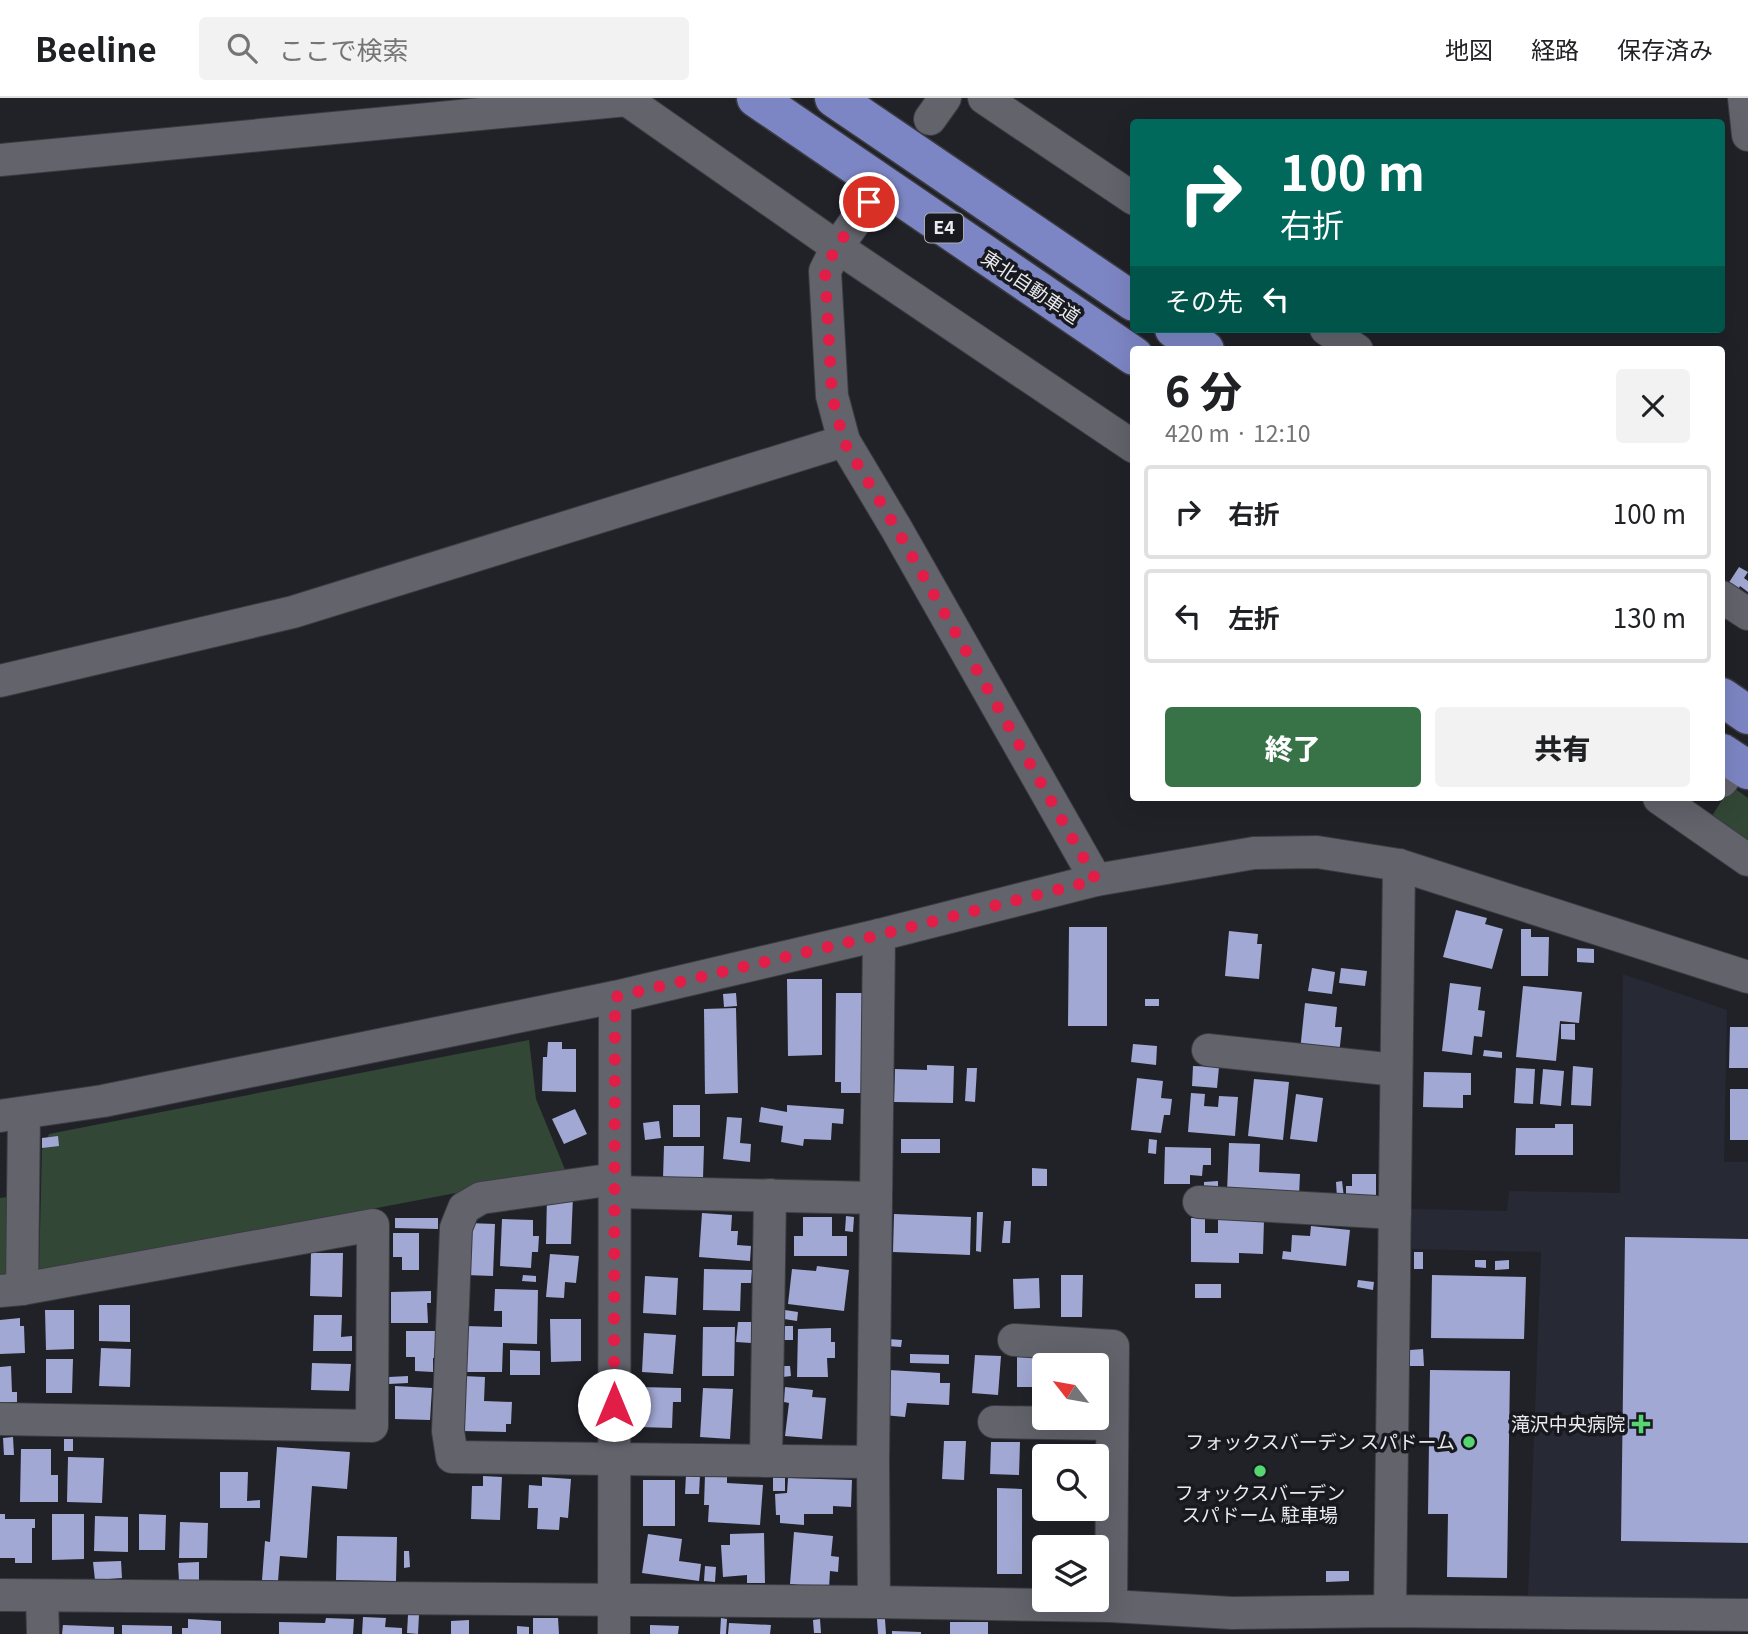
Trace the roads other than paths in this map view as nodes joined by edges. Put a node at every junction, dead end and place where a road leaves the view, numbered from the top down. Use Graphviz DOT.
graph roads {
  1 [pos="756,98"];
  2 [pos="834,98"];
  3 [pos="984,98"];
  4 [pos="1744,98"];
  5 [pos="625,99"];
  6 [pos="1748,135"];
  7 [pos="0,160"];
  8 [pos="1130,196"];
  9 [pos="869,202"];
  10 [pos="836,247"];
  11 [pos="1130,299"];
  12 [pos="1180,333"];
  13 [pos="1332,333"];
  14 [pos="1199,346"];
  15 [pos="1351,346"];
  16 [pos="1130,353"];
  17 [pos="844,442"];
  18 [pos="1130,444"];
  19 [pos="1725,599"];
  20 [pos="1748,614"];
  21 [pos="0,681"];
  22 [pos="1725,699"];
  23 [pos="1748,715"];
  24 [pos="1725,794"];
  25 [pos="1748,860"];
  26 [pos="1399,865"];
  27 [pos="1096,880"];
  28 [pos="879,935"];
  29 [pos="1748,976"];
  30 [pos="615,997"];
  31 [pos="1208,1050"];
  32 [pos="1396,1070"];
  33 [pos="12,1115"];
  34 [pos="615,1185"];
  35 [pos="770,1195"];
  36 [pos="876,1198"];
  37 [pos="1199,1202"];
  38 [pos="1395,1213"];
  39 [pos="11,1290"];
  40 [pos="1014,1340"];
  41 [pos="0,1419"];
  42 [pos="993,1422"];
  43 [pos="1112,1424"];
  44 [pos="614,1459"];
  45 [pos="766,1461"];
  46 [pos="873,1462"];
  47 [pos="0,1595"];
  48 [pos="42,1596"];
  49 [pos="613,1600"];
  50 [pos="874,1602"];
  51 [pos="1111,1606"];
  52 [pos="1390,1611"];
  53 [pos="1748,1615"];
  54 [pos="1232,1624"];
  55 [pos="43,1634"];
  56 [pos="614,1634"];
  1 -- 16 [label="highway, 東北自動車道 / E4"];
  2 -- 11 [label="highway, E4"];
  3 -- 8 [label="street"];
  4 -- 6 [label="street"];
  5 -- 7 [label="street"];
  5 -- 10 [label="street"];
  9 -- 10 [label="street"];
  10 -- 17 [label="street"];
  10 -- 18 [label="street"];
  12 -- 14 [label="highway"];
  13 -- 15 [label="street"];
  17 -- 21 [label="street"];
  17 -- 27 [label="street"];
  19 -- 20 [label="street"];
  22 -- 23 [label="highway"];
  24 -- 25 [label="street"];
  26 -- 27 [label="street"];
  26 -- 29 [label="street"];
  26 -- 32 [label="street"];
  27 -- 28 [label="street"];
  28 -- 30 [label="street"];
  28 -- 36 [label="street"];
  30 -- 33 [label="street"];
  30 -- 34 [label="street"];
  31 -- 32 [label="street"];
  32 -- 38 [label="street"];
  33 -- 39 [label="street"];
  34 -- 35 [label="street"];
  34 -- 44 [label="street"];
  34 -- 44 [label="street"];
  35 -- 36 [label="street"];
  35 -- 45 [label="street"];
  36 -- 46 [label="street"];
  37 -- 38 [label="street"];
  38 -- 52 [label="street"];
  39 -- 41 [label="street"];
  40 -- 43 [label="street"];
  42 -- 43 [label="street"];
  43 -- 51 [label="street"];
  44 -- 45 [label="street"];
  44 -- 49 [label="street"];
  45 -- 46 [label="street"];
  46 -- 50 [label="street"];
  47 -- 48 [label="street"];
  48 -- 49 [label="street"];
  48 -- 55 [label="street"];
  49 -- 50 [label="street"];
  49 -- 56 [label="street"];
  50 -- 51 [label="street"];
  51 -- 54 [label="street"];
  52 -- 53 [label="street"];
  52 -- 54 [label="street"];
}
